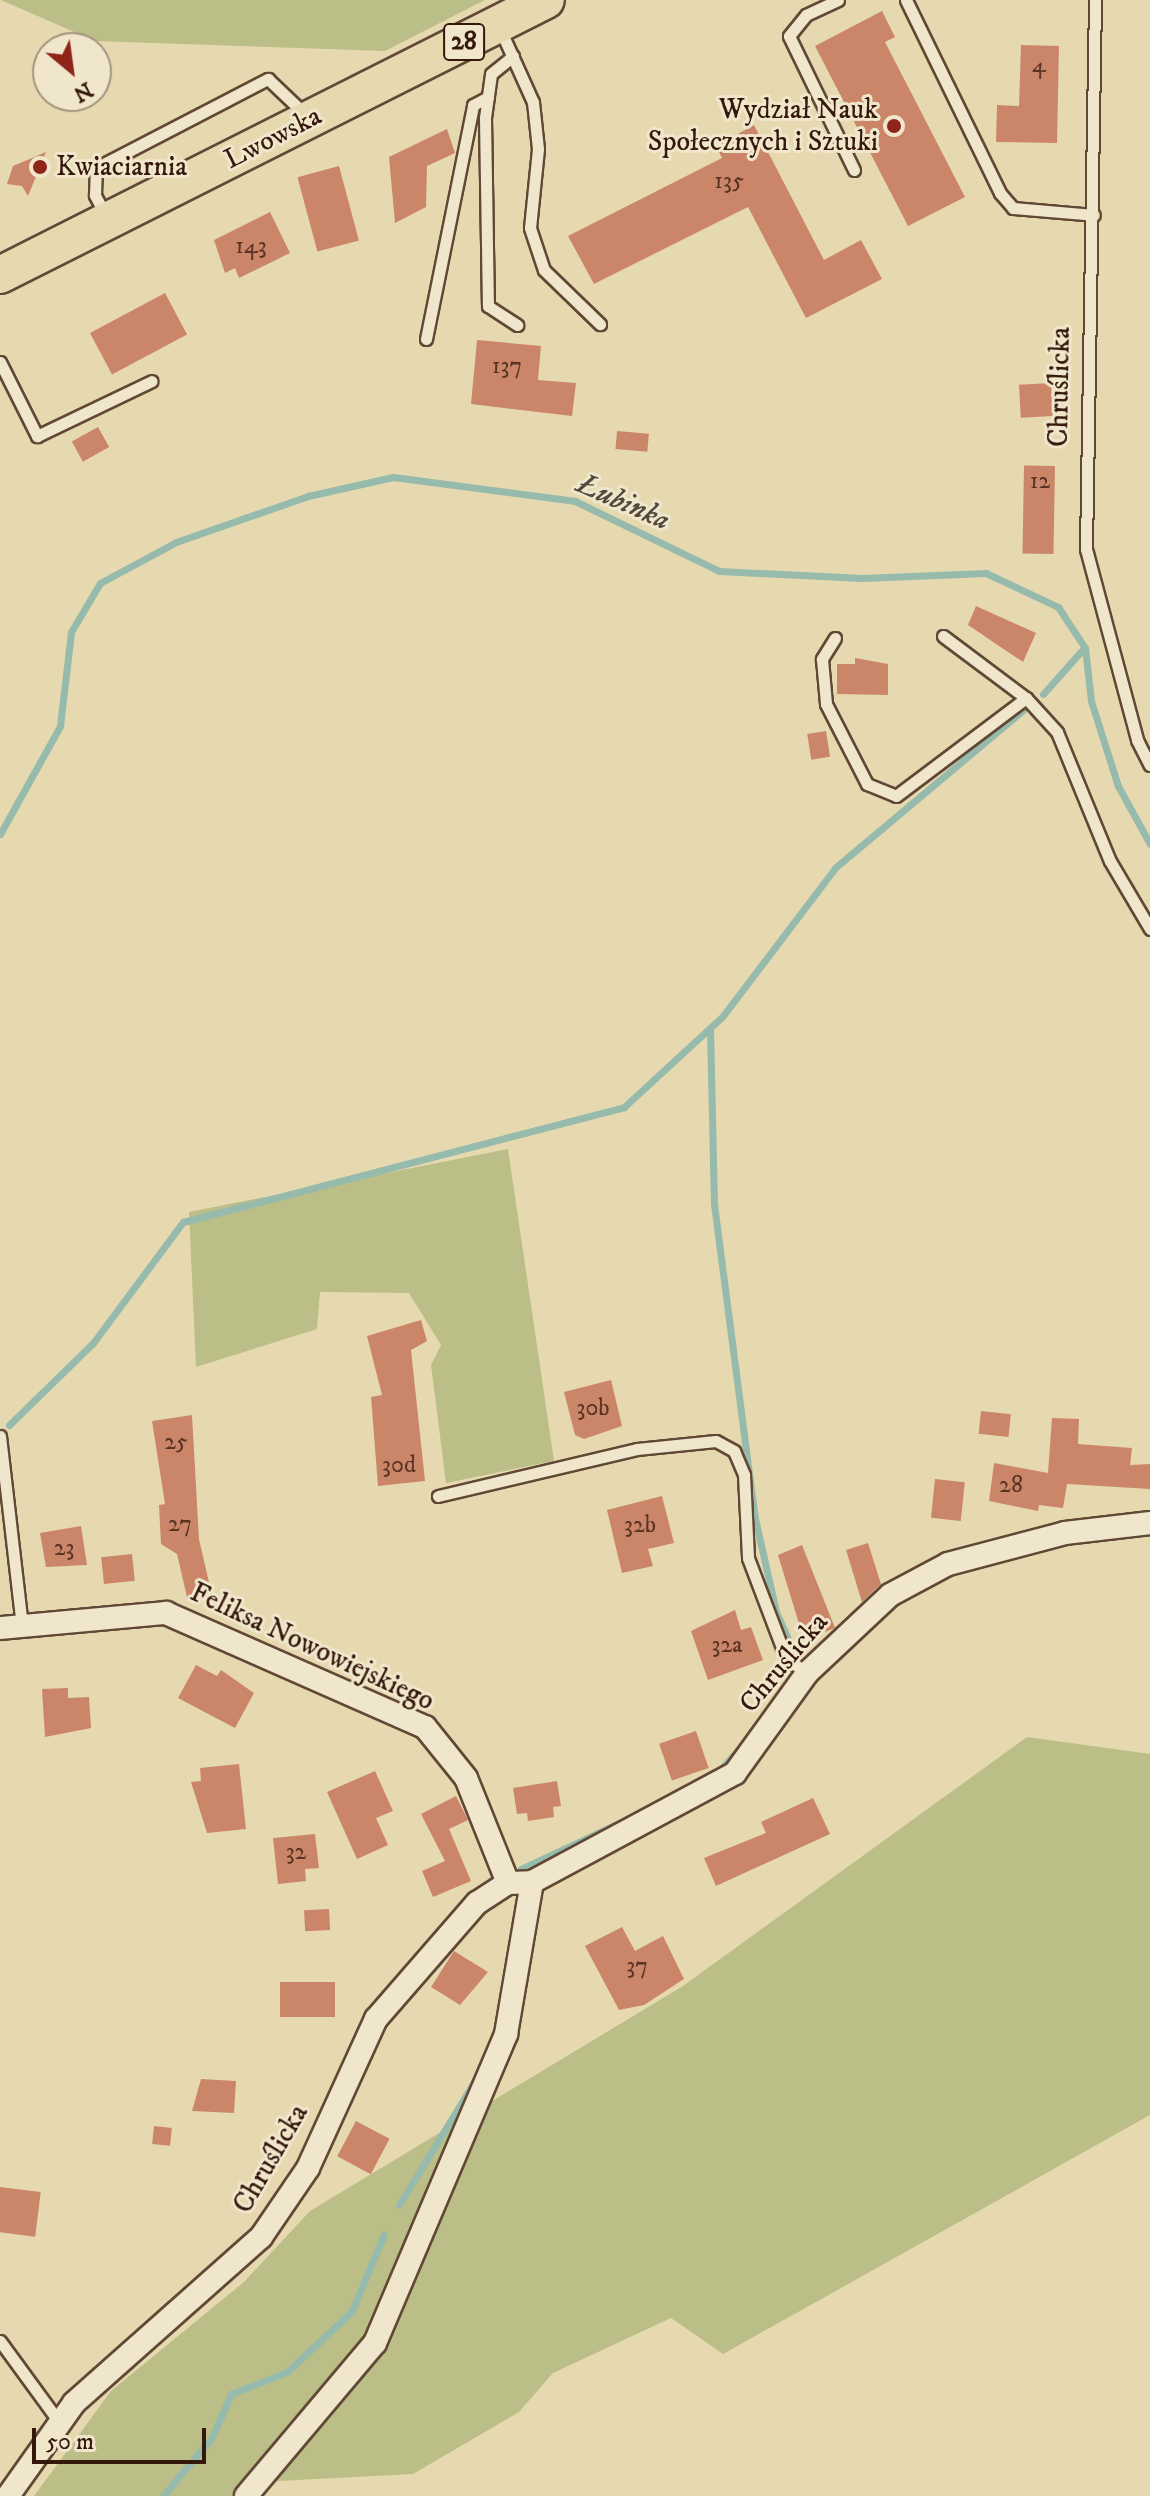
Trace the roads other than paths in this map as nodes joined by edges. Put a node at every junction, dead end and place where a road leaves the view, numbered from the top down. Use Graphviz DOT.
graph roads {
  1 [pos="546,0"];
  2 [pos="838,0"];
  3 [pos="906,0"];
  4 [pos="1095,0"];
  5 [pos="505,40"];
  6 [pos="488,97"];
  7 [pos="309,121"];
  8 [pos="854,170"];
  9 [pos="1094,215"];
  10 [pos="108,221"];
  11 [pos="0,275"];
  12 [pos="600,324"];
  13 [pos="517,325"];
  14 [pos="426,339"];
  15 [pos="0,362"];
  16 [pos="152,381"];
  17 [pos="943,636"];
  18 [pos="835,638"];
  19 [pos="1026,698"];
  20 [pos="1150,765"];
  21 [pos="1150,929"];
  22 [pos="0,1436"];
  23 [pos="438,1496"];
  24 [pos="1150,1523"];
  25 [pos="11,1626"];
  26 [pos="807,1673"];
  27 [pos="532,1882"];
  28 [pos="508,1883"];
  29 [pos="0,2341"];
  30 [pos="59,2422"];
  31 [pos="8,2496"];
  32 [pos="246,2496"];
  1 -- 5 [label="main road, Lwowska / 28"];
  2 -- 8 [label="lane"];
  3 -- 9 [label="lane"];
  4 -- 9 [label="lane, Chruślicka"];
  5 -- 6 [label="lane"];
  5 -- 7 [label="main road, Lwowska / 28"];
  5 -- 12 [label="lane"];
  6 -- 13 [label="lane"];
  6 -- 14 [label="lane"];
  7 -- 10 [label="main road, Lwowska / 28"];
  7 -- 10 [label="lane"];
  9 -- 20 [label="lane, Chruślicka"];
  10 -- 11 [label="main road, Lwowska / 28"];
  15 -- 16 [label="lane"];
  17 -- 19 [label="lane"];
  18 -- 19 [label="lane"];
  19 -- 21 [label="lane"];
  22 -- 25 [label="lane"];
  23 -- 26 [label="lane"];
  24 -- 26 [label="street, Chruślicka"];
  25 -- 28 [label="street, Feliksa Nowowiejskiego"];
  26 -- 27 [label="street, Chruślicka"];
  27 -- 28 [label="street, Chruślicka"];
  27 -- 32 [label="street"];
  28 -- 30 [label="street, Chruślicka"];
  29 -- 30 [label="lane"];
  30 -- 31 [label="street, Chruślicka"];
}
